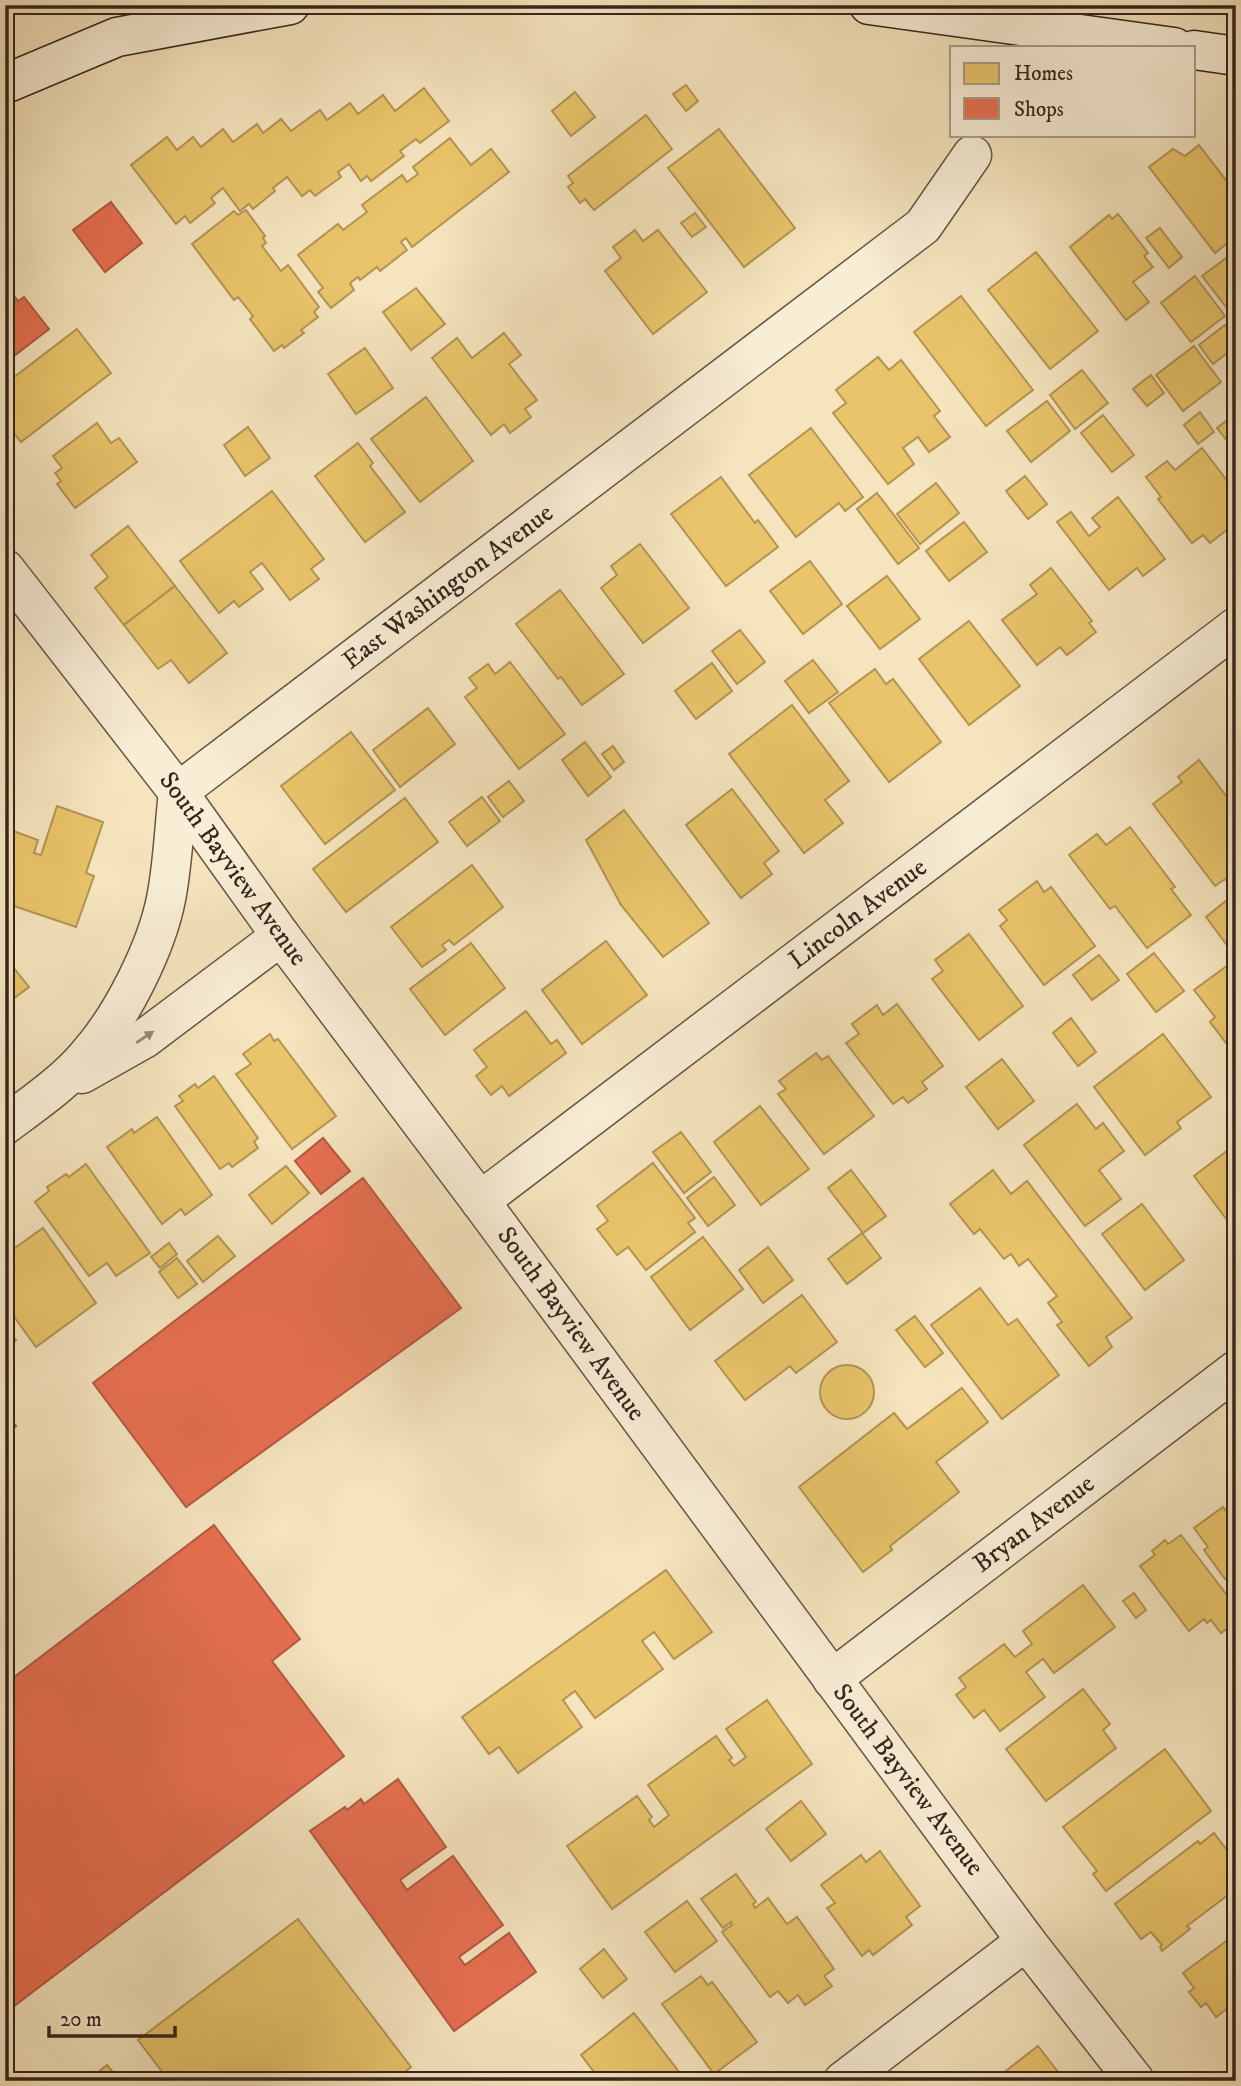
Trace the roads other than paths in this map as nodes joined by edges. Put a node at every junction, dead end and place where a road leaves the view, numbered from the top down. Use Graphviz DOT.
graph roads {
  1 [pos="290,5"];
  2 [pos="869,5"];
  3 [pos="1167,46"];
  4 [pos="1196,50"];
  5 [pos="1236,56"];
  6 [pos="5,84"];
  7 [pos="972,155"];
  8 [pos="5,569"];
  9 [pos="1236,627"];
  10 [pos="178,792"];
  11 [pos="281,936"];
  12 [pos="44,1096"];
  13 [pos="5,1125"];
  14 [pos="480,1201"];
  15 [pos="1236,1370"];
  16 [pos="832,1678"];
  17 [pos="1026,1941"];
  18 [pos="843,2081"];
  19 [pos="1135,2081"];
  1 -- 6 [label="street"];
  2 -- 3 [label="street"];
  4 -- 5 [label="street"];
  7 -- 10 [label="street, East Washington Avenue"];
  8 -- 10 [label="street, South Bayview Avenue"];
  9 -- 14 [label="street, Lincoln Avenue"];
  10 -- 11 [label="street, South Bayview Avenue"];
  10 -- 12 [label="street"];
  12 -- 11 [label="street, one-way"];
  11 -- 14 [label="street, South Bayview Avenue"];
  12 -- 13 [label="street"];
  14 -- 16 [label="street, South Bayview Avenue"];
  15 -- 16 [label="street, Bryan Avenue"];
  16 -- 17 [label="street, South Bayview Avenue"];
  17 -- 18 [label="street"];
  17 -- 19 [label="street, South Bayview Avenue"];
}
